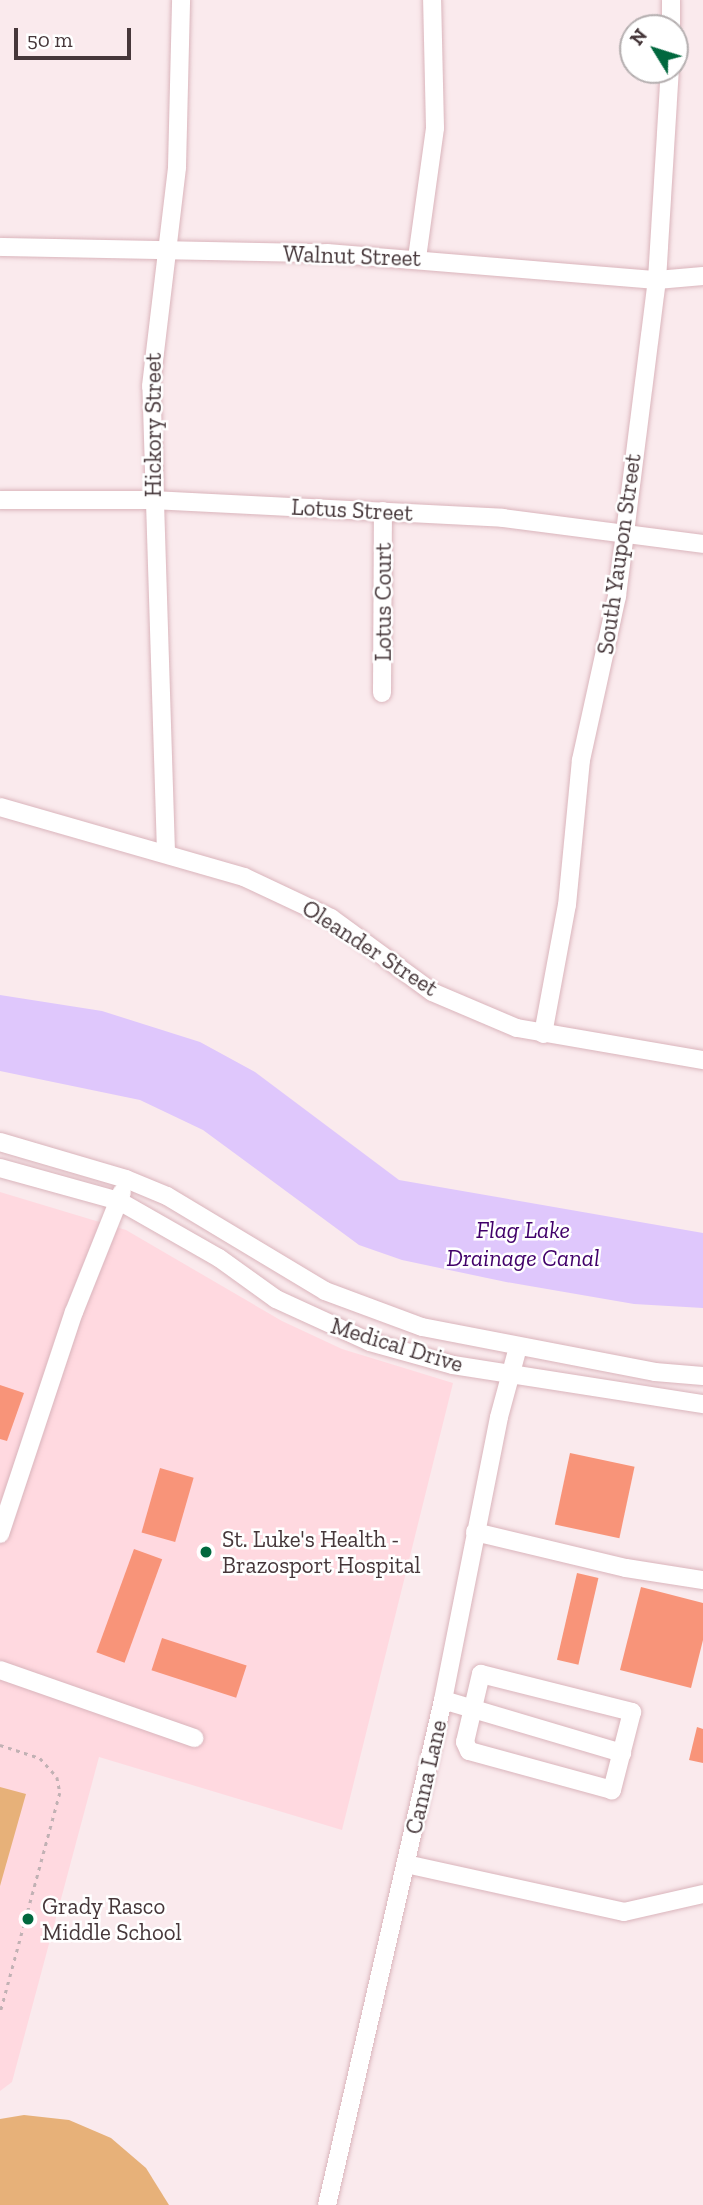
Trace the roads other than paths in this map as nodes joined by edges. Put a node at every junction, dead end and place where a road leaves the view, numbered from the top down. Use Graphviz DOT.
graph roads {
  1 [pos="181,0"];
  2 [pos="432,0"];
  3 [pos="669,84"];
  4 [pos="0,247"];
  5 [pos="165,253"];
  6 [pos="417,258"];
  7 [pos="703,276"];
  8 [pos="657,280"];
  9 [pos="0,500"];
  10 [pos="152,500"];
  11 [pos="383,511"];
  12 [pos="623,534"];
  13 [pos="703,544"];
  14 [pos="382,693"];
  15 [pos="0,807"];
  16 [pos="166,852"];
  17 [pos="543,1034"];
  18 [pos="703,1060"];
  19 [pos="0,1142"];
  20 [pos="0,1168"];
  21 [pos="127,1179"];
  22 [pos="119,1201"];
  23 [pos="519,1347"];
  24 [pos="510,1375"];
  25 [pos="703,1376"];
  26 [pos="703,1404"];
  27 [pos="475,1532"];
  28 [pos="0,1534"];
  29 [pos="703,1580"];
  30 [pos="0,1670"];
  31 [pos="443,1700"];
  32 [pos="473,1707"];
  33 [pos="435,1736"];
  34 [pos="194,1738"];
  35 [pos="465,1742"];
  36 [pos="622,1753"];
  37 [pos="406,1864"];
  38 [pos="703,1894"];
  39 [pos="327,2205"];
  1 -- 5 [label="street, Hickory Street"];
  2 -- 6 [label="street"];
  3 -- 8 [label="street, South Yaupon Street"];
  4 -- 5 [label="street, Walnut Street"];
  5 -- 6 [label="street, Walnut Street"];
  5 -- 10 [label="street, Hickory Street"];
  6 -- 8 [label="street, Walnut Street"];
  7 -- 8 [label="street, Walnut Street"];
  8 -- 12 [label="street, South Yaupon Street"];
  9 -- 10 [label="street, Lotus Street"];
  10 -- 11 [label="street, Lotus Street"];
  10 -- 16 [label="street, Hickory Street"];
  11 -- 12 [label="street, Lotus Street"];
  11 -- 14 [label="street, Lotus Court"];
  12 -- 13 [label="street, Lotus Street"];
  12 -- 17 [label="street, South Yaupon Street"];
  15 -- 16 [label="street, Oleander Street"];
  16 -- 17 [label="street, Oleander Street"];
  17 -- 18 [label="street, Oleander Street"];
  19 -- 21 [label="street, Medical Drive"];
  20 -- 22 [label="street, Medical Drive"];
  21 -- 22 [label="street"];
  21 -- 23 [label="street, Medical Drive"];
  22 -- 24 [label="street, Medical Drive"];
  22 -- 28 [label="street"];
  23 -- 24 [label="street, Canna Lane"];
  23 -- 25 [label="street, Medical Drive"];
  24 -- 26 [label="street, Medical Drive"];
  24 -- 27 [label="street, Canna Lane"];
  27 -- 29 [label="street"];
  27 -- 31 [label="street, Canna Lane"];
  30 -- 34 [label="street"];
  31 -- 32 [label="street"];
  31 -- 33 [label="street, Canna Lane"];
  32 -- 35 [label="street"];
  32 -- 36 [label="street"];
  32 -- 36 [label="street"];
  33 -- 35 [label="street"];
  33 -- 37 [label="street, Canna Lane"];
  35 -- 36 [label="street"];
  37 -- 38 [label="street"];
  37 -- 39 [label="street, Canna Lane"];
}
